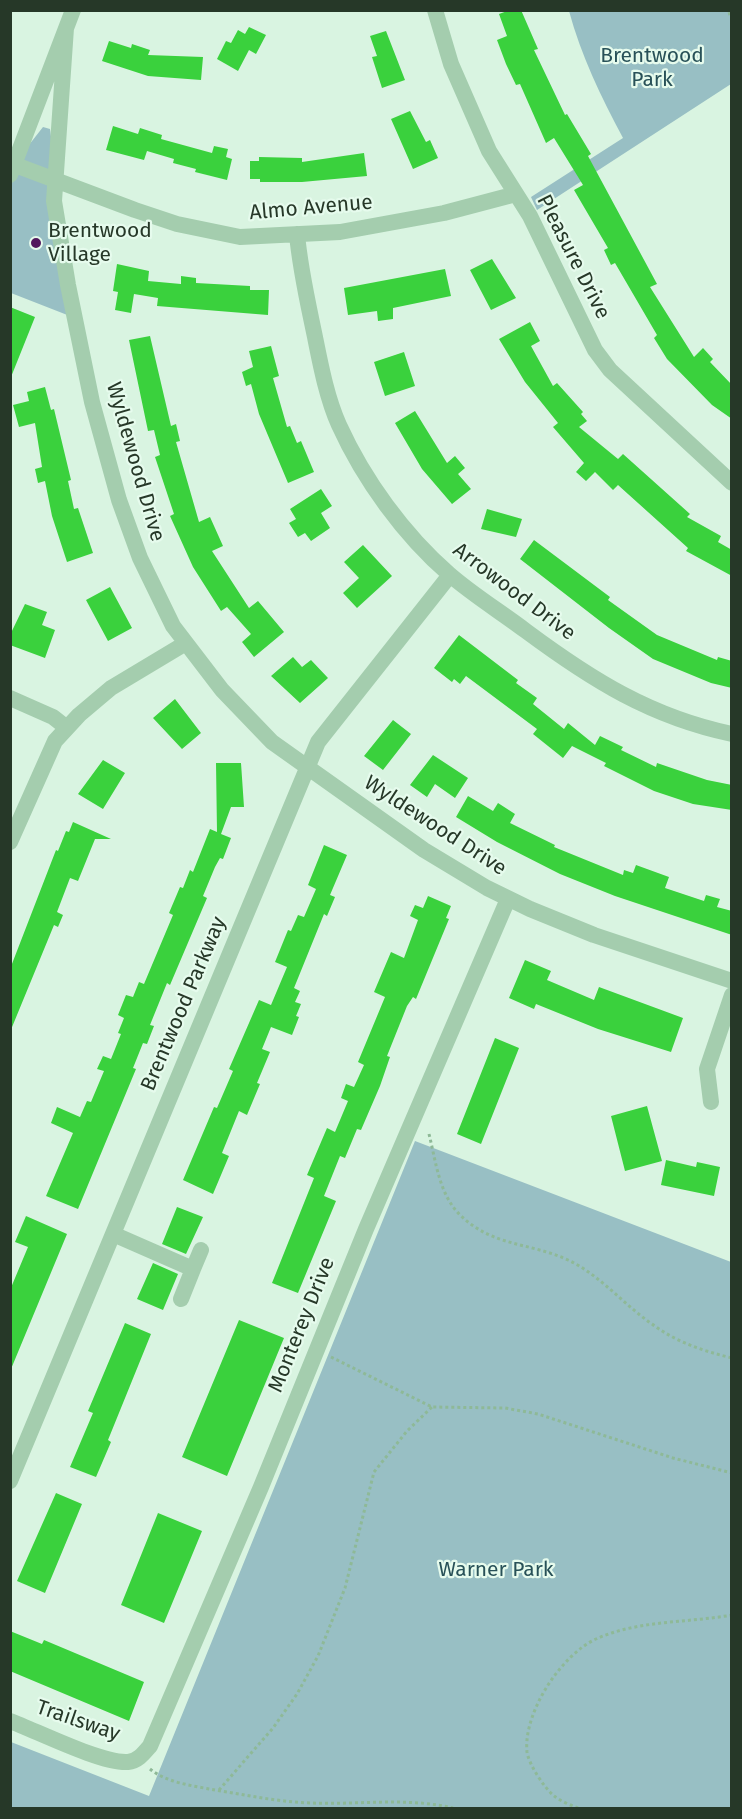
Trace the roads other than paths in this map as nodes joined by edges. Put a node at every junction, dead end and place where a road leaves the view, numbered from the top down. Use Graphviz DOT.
graph roads {
  1 [pos="73,10"];
  2 [pos="435,10"];
  3 [pos="66,28"];
  4 [pos="12,167"];
  5 [pos="55,180"];
  6 [pos="516,194"];
  7 [pos="297,234"];
  8 [pos="732,483"];
  9 [pos="450,575"];
  10 [pos="186,642"];
  11 [pos="10,698"];
  12 [pos="67,728"];
  13 [pos="732,734"];
  14 [pos="308,768"];
  15 [pos="10,842"];
  16 [pos="508,898"];
  17 [pos="732,981"];
  18 [pos="732,995"];
  19 [pos="711,1102"];
  20 [pos="113,1234"];
  21 [pos="201,1250"];
  22 [pos="193,1269"];
  23 [pos="181,1299"];
  24 [pos="10,1481"];
  25 [pos="10,1721"];
  26 [pos="131,1761"];
  1 -- 3 [label="street"];
  2 -- 6 [label="street, Pleasure Drive"];
  3 -- 4 [label="street"];
  3 -- 5 [label="street, Wyldewood Drive"];
  4 -- 5 [label="street, Almo Avenue"];
  5 -- 7 [label="street, Almo Avenue"];
  5 -- 10 [label="street, Wyldewood Drive"];
  6 -- 7 [label="street, Almo Avenue"];
  6 -- 8 [label="street, Pleasure Drive"];
  7 -- 9 [label="street, Arrowood Drive"];
  9 -- 13 [label="street, Arrowood Drive"];
  9 -- 14 [label="street, Brentwood Parkway"];
  10 -- 12 [label="street"];
  10 -- 14 [label="street, Wyldewood Drive"];
  11 -- 12 [label="street"];
  12 -- 15 [label="street"];
  14 -- 16 [label="street, Wyldewood Drive"];
  14 -- 20 [label="street, Brentwood Parkway"];
  16 -- 17 [label="street, Wyldewood Drive"];
  16 -- 26 [label="street, Monterey Drive"];
  18 -- 19 [label="street"];
  20 -- 22 [label="street"];
  20 -- 24 [label="street, Brentwood Parkway"];
  21 -- 22 [label="street"];
  22 -- 23 [label="street"];
  25 -- 26 [label="street, Trailsway"];
}
